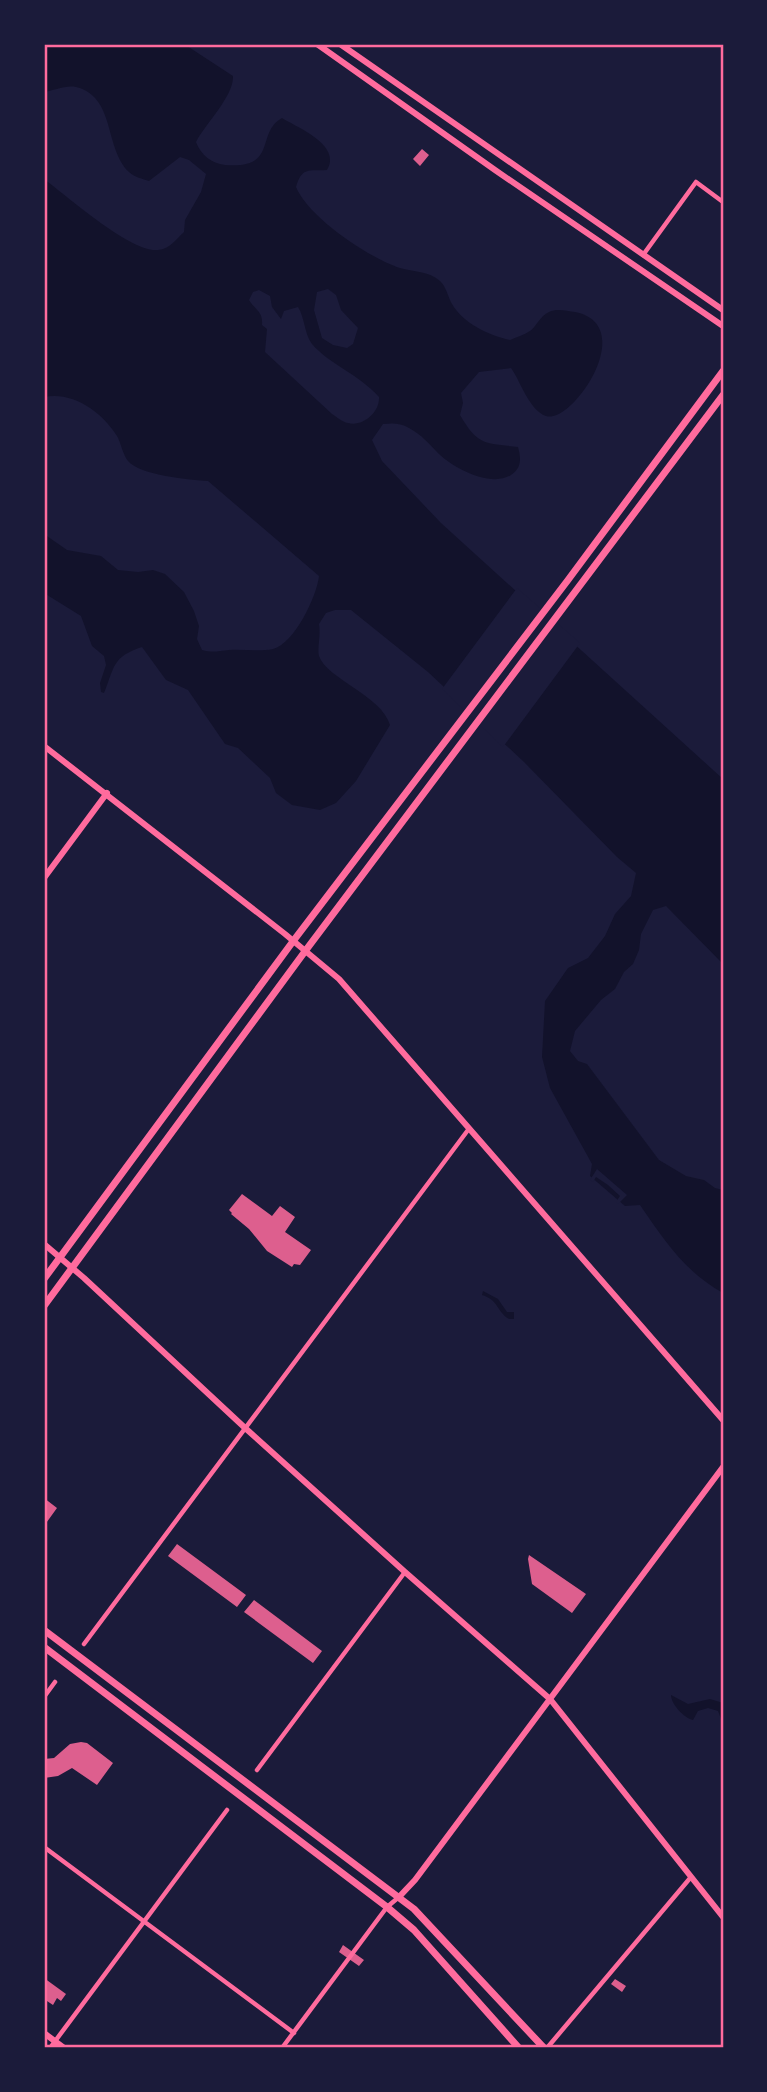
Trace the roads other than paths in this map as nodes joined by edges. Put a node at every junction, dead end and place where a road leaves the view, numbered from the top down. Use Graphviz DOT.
graph roads {
  1 [pos="317,44"];
  2 [pos="340,44"];
  3 [pos="723,202"];
  4 [pos="643,255"];
  5 [pos="723,310"];
  6 [pos="723,327"];
  7 [pos="723,371"];
  8 [pos="723,395"];
  9 [pos="44,746"];
  10 [pos="107,793"];
  11 [pos="44,878"];
  12 [pos="294,940"];
  13 [pos="306,950"];
  14 [pos="468,1130"];
  15 [pos="44,1244"];
  16 [pos="59,1257"];
  17 [pos="72,1268"];
  18 [pos="44,1279"];
  19 [pos="44,1306"];
  20 [pos="723,1420"];
  21 [pos="244,1427"];
  22 [pos="723,1467"];
  23 [pos="405,1572"];
  24 [pos="44,1630"];
  25 [pos="84,1644"];
  26 [pos="44,1647"];
  27 [pos="55,1682"];
  28 [pos="44,1698"];
  29 [pos="550,1699"];
  30 [pos="257,1770"];
  31 [pos="227,1810"];
  32 [pos="44,1847"];
  33 [pos="691,1877"];
  34 [pos="399,1898"];
  35 [pos="387,1907"];
  36 [pos="723,1917"];
  37 [pos="145,1922"];
  38 [pos="294,2032"];
  39 [pos="44,2033"];
  40 [pos="55,2041"];
  41 [pos="50,2048"];
  42 [pos="64,2048"];
  43 [pos="282,2048"];
  44 [pos="519,2048"];
  45 [pos="545,2048"];
  1 -- 6 [label="street"];
  2 -- 4 [label="street"];
  3 -- 4 [label="street"];
  4 -- 5 [label="street"];
  7 -- 12 [label="main road"];
  8 -- 13 [label="main road"];
  9 -- 10 [label="street"];
  10 -- 11 [label="street"];
  10 -- 12 [label="street"];
  12 -- 13 [label="street"];
  12 -- 16 [label="main road"];
  13 -- 14 [label="street"];
  13 -- 17 [label="main road"];
  14 -- 20 [label="street"];
  14 -- 21 [label="street"];
  15 -- 16 [label="street"];
  16 -- 17 [label="street"];
  16 -- 18 [label="main road"];
  17 -- 19 [label="main road"];
  17 -- 21 [label="street"];
  21 -- 23 [label="street"];
  21 -- 25 [label="street"];
  22 -- 29 [label="street"];
  23 -- 29 [label="street"];
  23 -- 30 [label="street"];
  24 -- 34 [label="main road"];
  26 -- 35 [label="main road"];
  27 -- 28 [label="street"];
  29 -- 33 [label="street"];
  29 -- 34 [label="street"];
  31 -- 37 [label="street"];
  32 -- 37 [label="street"];
  33 -- 36 [label="street"];
  33 -- 45 [label="street"];
  34 -- 35 [label="street"];
  34 -- 45 [label="main road"];
  35 -- 38 [label="street"];
  35 -- 44 [label="main road"];
  37 -- 38 [label="street"];
  37 -- 40 [label="street"];
  38 -- 43 [label="street"];
  39 -- 40 [label="street"];
  40 -- 41 [label="street"];
  40 -- 42 [label="street"];
}
